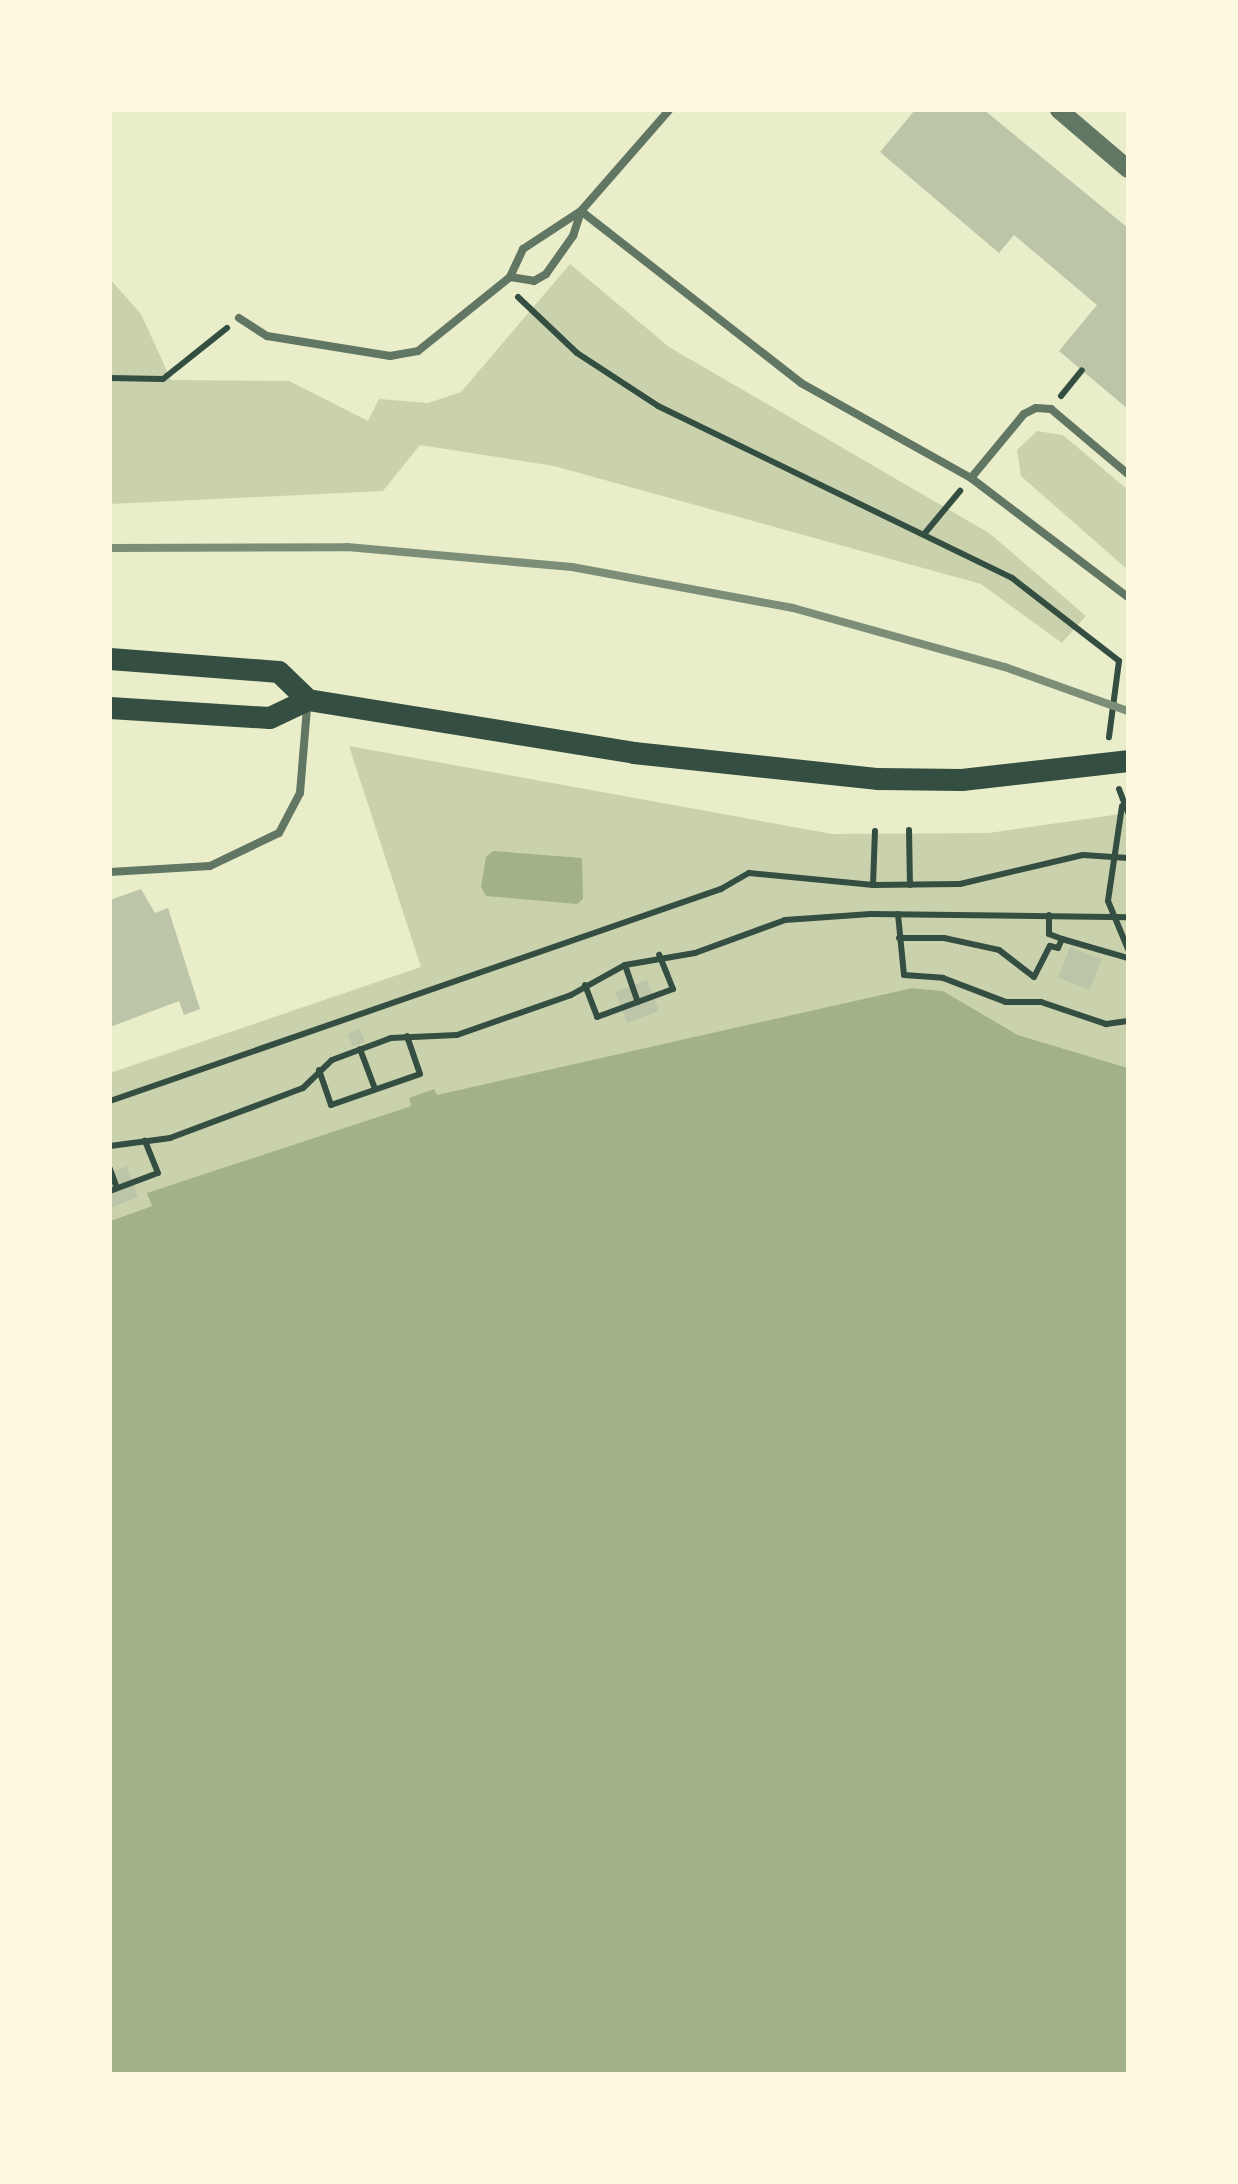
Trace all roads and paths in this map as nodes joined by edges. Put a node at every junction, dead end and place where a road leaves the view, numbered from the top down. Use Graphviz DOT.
graph roads {
  1 [pos="669,110"];
  2 [pos="1059,110"];
  3 [pos="1128,169"];
  4 [pos="581,211"];
  5 [pos="510,278"];
  6 [pos="239,318"];
  7 [pos="1082,370"];
  8 [pos="110,378"];
  9 [pos="1050,409"];
  10 [pos="1128,474"];
  11 [pos="971,478"];
  12 [pos="926,532"];
  13 [pos="1128,597"];
  14 [pos="110,659"];
  15 [pos="308,700"];
  16 [pos="110,708"];
  17 [pos="1107,728"];
  18 [pos="1128,760"];
  19 [pos="1128,812"];
  20 [pos="909,830"];
  21 [pos="874,831"];
  22 [pos="1124,857"];
  23 [pos="110,872"];
  24 [pos="873,884"];
  25 [pos="910,885"];
  26 [pos="898,914"];
  27 [pos="1049,915"];
  28 [pos="1111,918"];
  29 [pos="1128,918"];
  30 [pos="899,938"];
  31 [pos="1062,939"];
  32 [pos="1128,949"];
  33 [pos="659,955"];
  34 [pos="1128,958"];
  35 [pos="624,966"];
  36 [pos="585,985"];
  37 [pos="638,1002"];
  38 [pos="1128,1021"];
  39 [pos="407,1036"];
  40 [pos="360,1050"];
  41 [pos="319,1070"];
  42 [pos="375,1089"];
  43 [pos="110,1101"];
  44 [pos="145,1140"];
  45 [pos="110,1146"];
  46 [pos="110,1169"];
  47 [pos="113,1190"];
  1 -- 4 [label="lane"];
  2 -- 3 [label="street"];
  4 -- 5 [label="lane"];
  4 -- 5 [label="lane"];
  4 -- 11 [label="lane"];
  5 -- 6 [label="lane"];
  5 -- 12 [label="path"];
  6 -- 8 [label="path"];
  7 -- 9 [label="path"];
  9 -- 10 [label="lane"];
  9 -- 11 [label="lane"];
  11 -- 12 [label="path"];
  11 -- 13 [label="lane"];
  12 -- 17 [label="path"];
  14 -- 15 [label="main road"];
  15 -- 16 [label="main road"];
  15 -- 18 [label="main road"];
  15 -- 23 [label="lane"];
  19 -- 22 [label="path"];
  20 -- 25 [label="path"];
  21 -- 24 [label="path"];
  22 -- 25 [label="path"];
  22 -- 28 [label="path"];
  24 -- 25 [label="path"];
  24 -- 43 [label="path"];
  26 -- 27 [label="path"];
  26 -- 30 [label="path"];
  26 -- 33 [label="path"];
  27 -- 28 [label="path"];
  27 -- 31 [label="path"];
  28 -- 29 [label="path"];
  28 -- 32 [label="path"];
  30 -- 31 [label="path"];
  30 -- 38 [label="path"];
  31 -- 34 [label="path"];
  33 -- 35 [label="path"];
  33 -- 37 [label="path"];
  35 -- 36 [label="path"];
  35 -- 37 [label="path"];
  36 -- 37 [label="path"];
  36 -- 39 [label="path"];
  39 -- 40 [label="path"];
  39 -- 42 [label="path"];
  40 -- 41 [label="path"];
  40 -- 42 [label="path"];
  41 -- 42 [label="path"];
  41 -- 44 [label="path"];
  44 -- 45 [label="path"];
  44 -- 47 [label="path"];
  46 -- 47 [label="path"];
}
